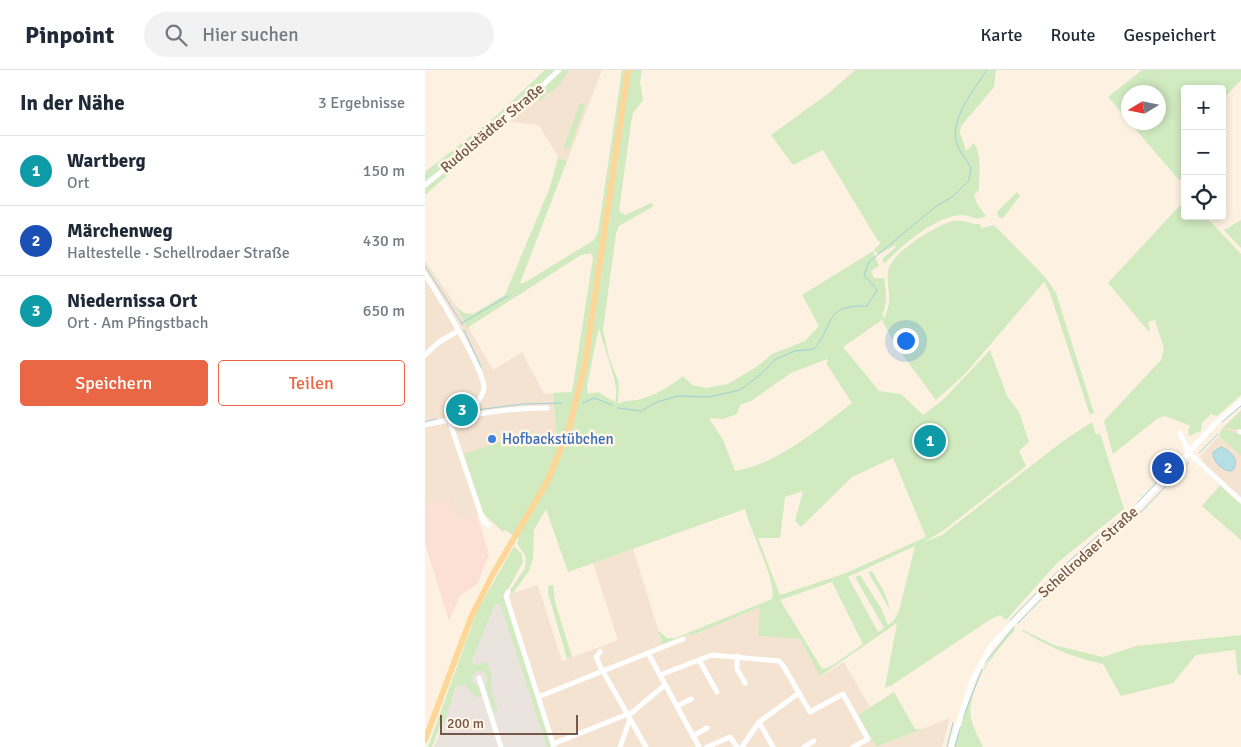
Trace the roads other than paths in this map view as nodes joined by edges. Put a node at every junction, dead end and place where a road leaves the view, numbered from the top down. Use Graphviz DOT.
graph roads {
  1 [pos="559,70"];
  2 [pos="628,70"];
  3 [pos="425,185"];
  4 [pos="425,274"];
  5 [pos="458,331"];
  6 [pos="425,354"];
  7 [pos="1241,401"];
  8 [pos="547,408"];
  9 [pos="469,414"];
  10 [pos="449,420"];
  11 [pos="425,426"];
  12 [pos="1180,433"];
  13 [pos="1189,453"];
  14 [pos="1241,501"];
  15 [pos="488,525"];
  16 [pos="508,592"];
  17 [pos="683,639"];
  18 [pos="600,652"];
  19 [pos="648,653"];
  20 [pos="737,656"];
  21 [pos="699,660"];
  22 [pos="604,671"];
  23 [pos="660,675"];
  24 [pos="479,678"];
  25 [pos="745,683"];
  26 [pos="665,685"];
  27 [pos="717,692"];
  28 [pos="799,693"];
  29 [pos="538,697"];
  30 [pos="691,699"];
  31 [pos="677,706"];
  32 [pos="629,716"];
  33 [pos="759,722"];
  34 [pos="707,728"];
  35 [pos="693,736"];
  36 [pos="425,740"];
  37 [pos="814,740"];
  38 [pos="553,746"];
  39 [pos="501,747"];
  40 [pos="621,747"];
  41 [pos="646,747"];
  42 [pos="699,747"];
  43 [pos="707,747"];
  44 [pos="737,747"];
  45 [pos="742,747"];
  46 [pos="773,747"];
  47 [pos="804,747"];
  48 [pos="853,747"];
  49 [pos="951,747"];
  1 -- 3 [label="street, Rudolstädter Straße"];
  2 -- 36 [label="main road"];
  4 -- 5 [label="street"];
  5 -- 6 [label="street"];
  5 -- 9 [label="street"];
  7 -- 13 [label="street, Schellrodaer Straße"];
  8 -- 9 [label="street"];
  9 -- 10 [label="street"];
  10 -- 11 [label="street"];
  10 -- 15 [label="street"];
  12 -- 13 [label="street"];
  13 -- 14 [label="street"];
  13 -- 49 [label="street, Schellrodaer Straße"];
  16 -- 29 [label="street"];
  17 -- 19 [label="street"];
  18 -- 22 [label="street"];
  19 -- 22 [label="street"];
  19 -- 23 [label="street"];
  20 -- 21 [label="street"];
  20 -- 25 [label="street"];
  20 -- 28 [label="street"];
  21 -- 23 [label="street"];
  21 -- 27 [label="street"];
  22 -- 29 [label="street"];
  22 -- 32 [label="street"];
  23 -- 26 [label="street"];
  24 -- 39 [label="street"];
  26 -- 31 [label="street"];
  26 -- 32 [label="street"];
  28 -- 33 [label="street"];
  28 -- 48 [label="street"];
  29 -- 38 [label="street"];
  30 -- 31 [label="street"];
  31 -- 35 [label="street"];
  32 -- 38 [label="street"];
  32 -- 40 [label="street"];
  32 -- 41 [label="street"];
  33 -- 45 [label="street"];
  33 -- 46 [label="street"];
  34 -- 35 [label="street"];
  35 -- 42 [label="street"];
  37 -- 47 [label="street"];
  43 -- 44 [label="street"];
}
